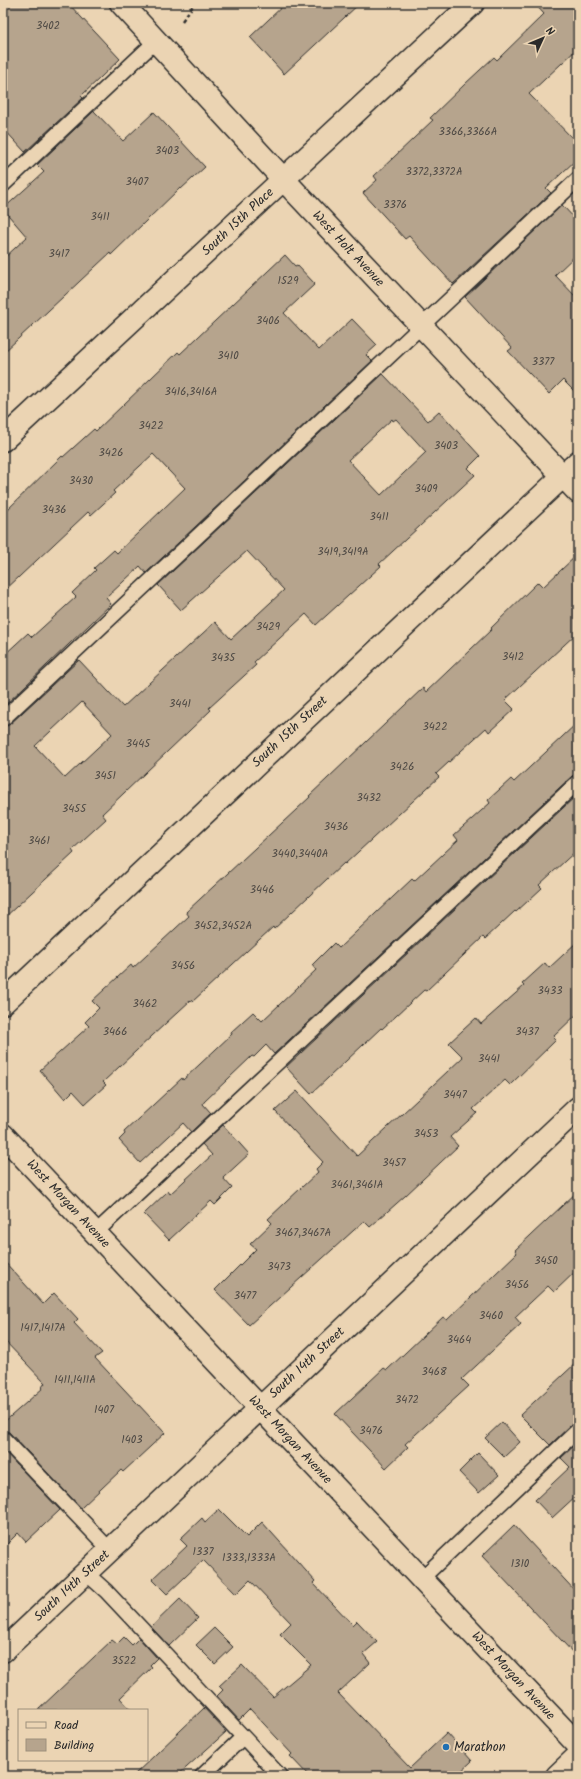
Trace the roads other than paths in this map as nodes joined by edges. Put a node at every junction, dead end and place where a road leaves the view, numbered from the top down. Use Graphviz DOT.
graph roads {
  1 [pos="121,3"];
  2 [pos="473,3"];
  3 [pos="156,41"];
  4 [pos="578,179"];
  5 [pos="284,180"];
  6 [pos="3,185"];
  7 [pos="421,326"];
  8 [pos="3,440"];
  9 [pos="570,469"];
  10 [pos="578,492"];
  11 [pos="3,719"];
  12 [pos="578,782"];
  13 [pos="3,1003"];
  14 [pos="578,1108"];
  15 [pos="3,1134"];
  16 [pos="96,1233"];
  17 [pos="260,1407"];
  18 [pos="578,1430"];
  19 [pos="3,1438"];
  20 [pos="110,1550"];
  21 [pos="86,1573"];
  22 [pos="422,1579"];
  23 [pos="3,1651"];
  24 [pos="243,1737"];
  25 [pos="578,1745"];
  26 [pos="578,1756"];
  27 [pos="202,1776"];
  28 [pos="280,1776"];
  29 [pos="557,1776"];
  1 -- 3 [label="street, West Holt Avenue"];
  2 -- 5 [label="street, South 15th Place"];
  3 -- 5 [label="street, West Holt Avenue"];
  3 -- 6 [label="lane"];
  4 -- 7 [label="lane"];
  5 -- 7 [label="street, West Holt Avenue"];
  5 -- 8 [label="street, South 15th Place"];
  7 -- 9 [label="street, West Holt Avenue"];
  7 -- 11 [label="lane"];
  9 -- 10 [label="street, West Holt Avenue"];
  9 -- 13 [label="street, South 15th Street"];
  12 -- 16 [label="lane"];
  14 -- 17 [label="street, South 14th Street"];
  15 -- 16 [label="street, West Morgan Avenue"];
  16 -- 17 [label="street, West Morgan Avenue"];
  17 -- 20 [label="street, South 14th Street"];
  17 -- 22 [label="street, West Morgan Avenue"];
  18 -- 22 [label="lane"];
  19 -- 20 [label="lane"];
  20 -- 21 [label="street, South 14th Street"];
  21 -- 23 [label="street, South 14th Street"];
  21 -- 24 [label="lane"];
  22 -- 25 [label="street, West Morgan Avenue"];
  24 -- 27 [label="lane"];
  24 -- 28 [label="lane"];
  26 -- 29 [label="street"];
}
